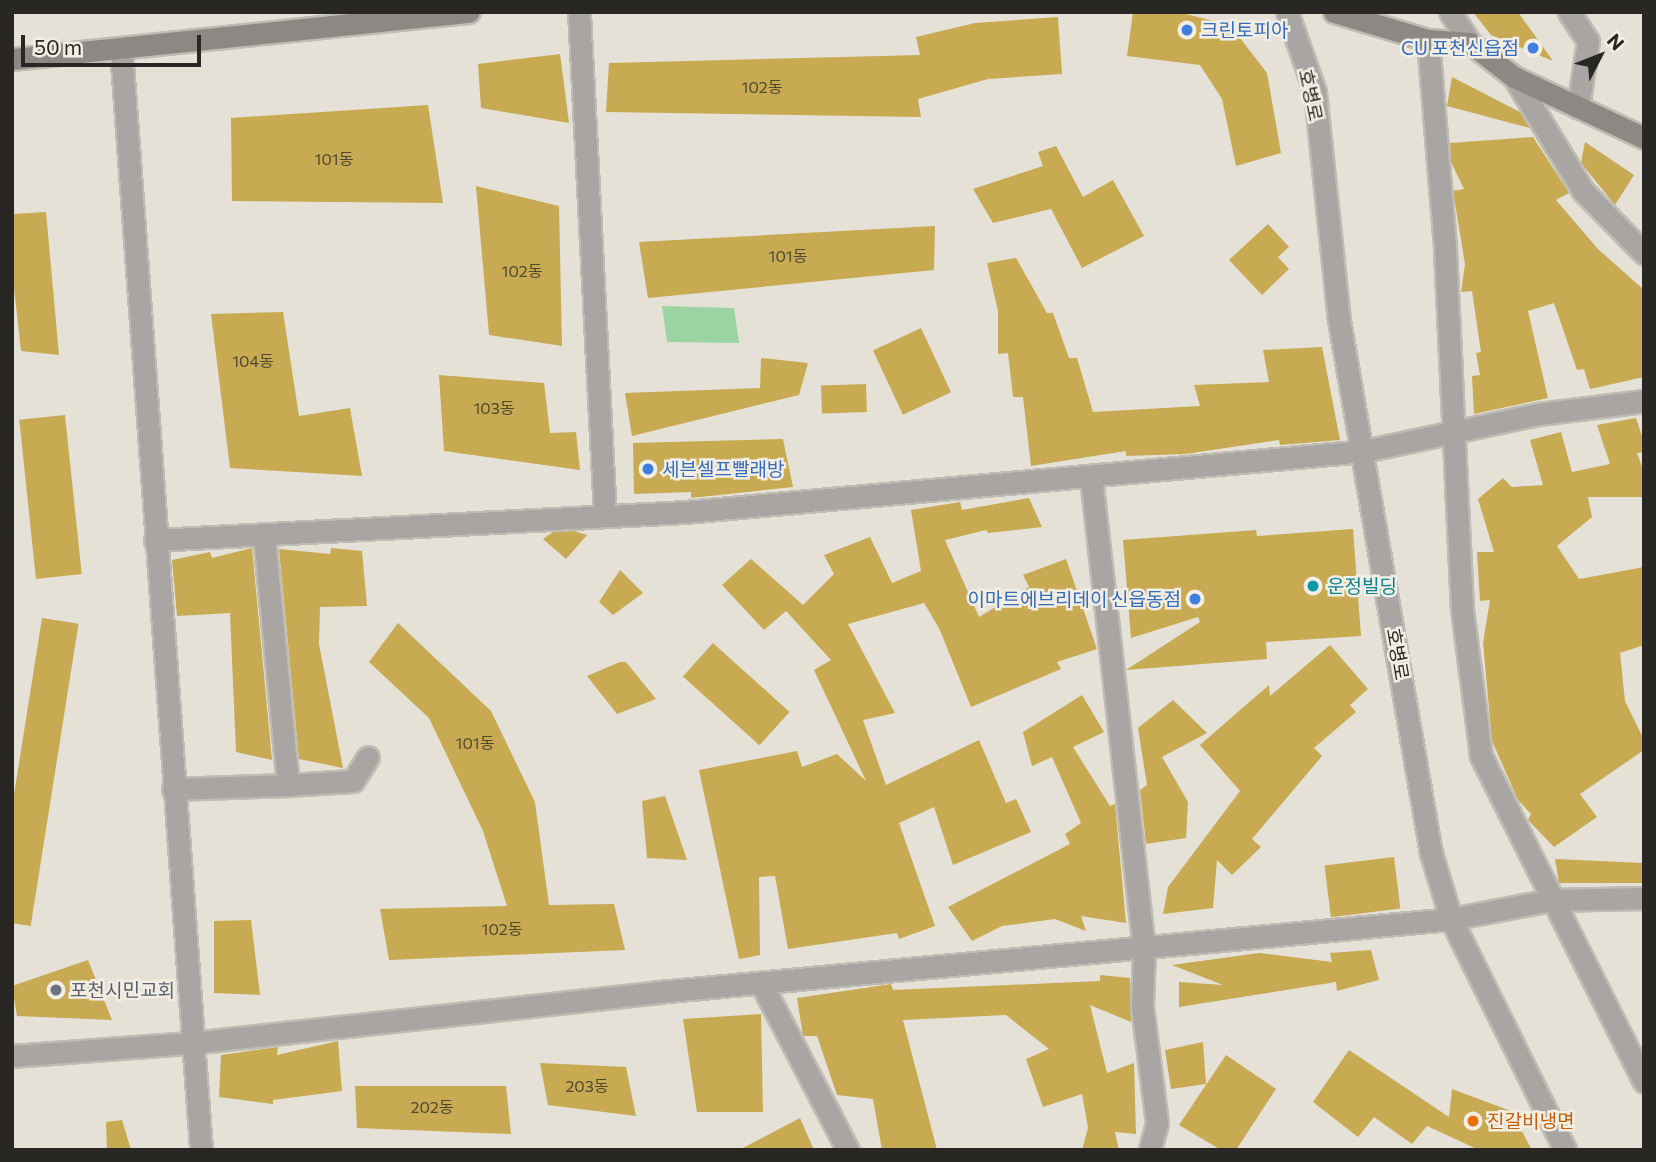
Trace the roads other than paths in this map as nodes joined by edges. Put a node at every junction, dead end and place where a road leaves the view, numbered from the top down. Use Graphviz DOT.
graph roads {
  1 [pos="468,12"];
  2 [pos="579,12"];
  3 [pos="1287,12"];
  4 [pos="1334,12"];
  5 [pos="1450,12"];
  6 [pos="1569,12"];
  7 [pos="1427,40"];
  8 [pos="1470,43"];
  9 [pos="121,49"];
  10 [pos="12,59"];
  11 [pos="1514,77"];
  12 [pos="1578,107"];
  13 [pos="1644,138"];
  14 [pos="1644,253"];
  15 [pos="1644,401"];
  16 [pos="1456,433"];
  17 [pos="1364,452"];
  18 [pos="1091,477"];
  19 [pos="606,516"];
  20 [pos="264,534"];
  21 [pos="155,540"];
  22 [pos="368,757"];
  23 [pos="288,785"];
  24 [pos="173,789"];
  25 [pos="1644,898"];
  26 [pos="1551,900"];
  27 [pos="1451,919"];
  28 [pos="1144,948"];
  29 [pos="761,983"];
  30 [pos="191,1043"];
  31 [pos="12,1056"];
  32 [pos="1644,1081"];
  33 [pos="201,1150"];
  34 [pos="848,1150"];
  35 [pos="1150,1150"];
  36 [pos="1565,1150"];
  1 -- 9 [label="main road"];
  2 -- 19 [label="street"];
  3 -- 17 [label="street, 호병로"];
  4 -- 7 [label="main road"];
  5 -- 8 [label="street"];
  6 -- 12 [label="street"];
  7 -- 8 [label="main road"];
  7 -- 16 [label="street"];
  8 -- 11 [label="main road"];
  9 -- 10 [label="main road"];
  9 -- 21 [label="street"];
  11 -- 12 [label="main road"];
  11 -- 14 [label="street"];
  12 -- 13 [label="main road"];
  15 -- 16 [label="street"];
  16 -- 17 [label="street"];
  16 -- 26 [label="street"];
  17 -- 18 [label="street"];
  17 -- 27 [label="street, 호병로"];
  18 -- 19 [label="street"];
  18 -- 28 [label="street"];
  19 -- 20 [label="street"];
  20 -- 21 [label="street"];
  20 -- 23 [label="street"];
  21 -- 24 [label="street"];
  22 -- 23 [label="street"];
  23 -- 24 [label="street"];
  24 -- 30 [label="street"];
  25 -- 26 [label="street"];
  26 -- 27 [label="street"];
  26 -- 32 [label="street"];
  27 -- 28 [label="street"];
  27 -- 36 [label="street, 호병로"];
  28 -- 29 [label="street"];
  28 -- 35 [label="street"];
  29 -- 30 [label="street"];
  29 -- 34 [label="street"];
  30 -- 31 [label="street"];
  30 -- 33 [label="street"];
}
